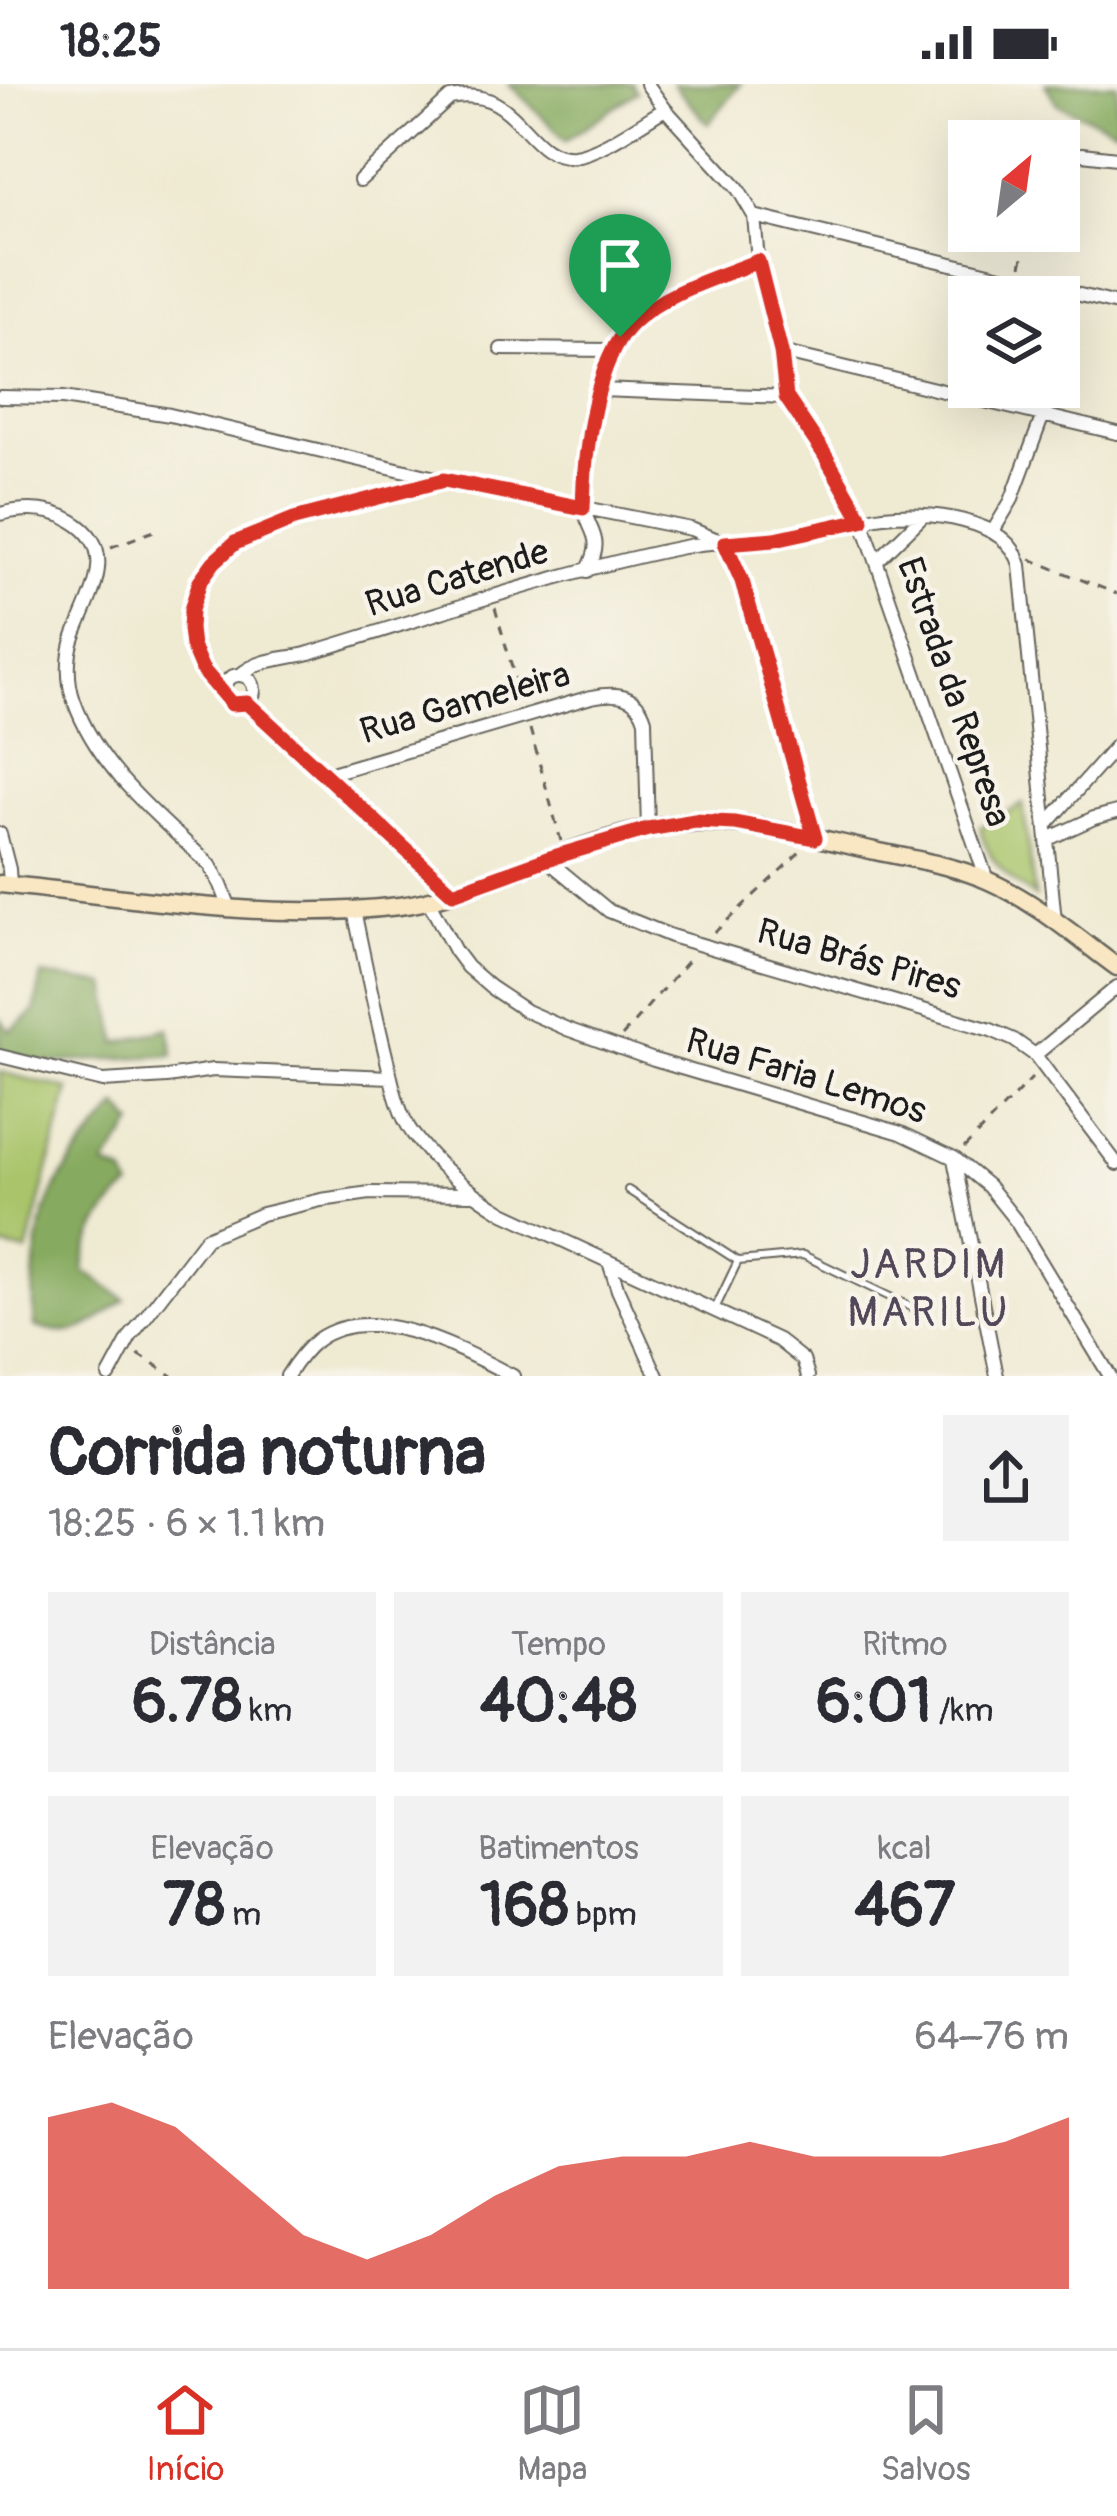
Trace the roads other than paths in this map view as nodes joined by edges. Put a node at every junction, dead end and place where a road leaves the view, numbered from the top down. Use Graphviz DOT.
graph roads {
  1 [pos="647,84"];
  2 [pos="665,109"];
  3 [pos="1082,154"];
  4 [pos="1117,158"];
  5 [pos="360,180"];
  6 [pos="754,216"];
  7 [pos="758,261"];
  8 [pos="1117,304"];
  9 [pos="501,349"];
  10 [pos="613,350"];
  11 [pos="781,352"];
  12 [pos="600,390"];
  13 [pos="0,397"];
  14 [pos="786,397"];
  15 [pos="1043,415"];
  16 [pos="1117,433"];
  17 [pos="444,480"];
  18 [pos="583,508"];
  19 [pos="0,514"];
  20 [pos="923,516"];
  21 [pos="862,520"];
  22 [pos="993,531"];
  23 [pos="725,543"];
  24 [pos="878,560"];
  25 [pos="587,571"];
  26 [pos="278,661"];
  27 [pos="240,675"];
  28 [pos="224,691"];
  29 [pos="250,697"];
  30 [pos="1117,745"];
  31 [pos="325,775"];
  32 [pos="1117,812"];
  33 [pos="648,829"];
  34 [pos="1047,831"];
  35 [pos="0,834"];
  36 [pos="815,838"];
  37 [pos="547,859"];
  38 [pos="987,880"];
  39 [pos="5,884"];
  40 [pos="453,893"];
  41 [pos="429,902"];
  42 [pos="230,908"];
  43 [pos="354,910"];
  44 [pos="1054,921"];
  45 [pos="1117,967"];
  46 [pos="1117,987"];
  47 [pos="0,1056"];
  48 [pos="1039,1061"];
  49 [pos="391,1077"];
  50 [pos="954,1158"];
  51 [pos="1117,1164"];
  52 [pos="628,1190"];
  53 [pos="473,1193"];
  54 [pos="738,1261"];
  55 [pos="609,1262"];
  56 [pos="917,1310"];
  57 [pos="714,1311"];
  58 [pos="109,1376"];
  59 [pos="287,1376"];
  60 [pos="513,1376"];
  61 [pos="657,1376"];
  62 [pos="808,1376"];
  63 [pos="997,1376"];
  64 [pos="1110,1376"];
  1 -- 2 [label="street"];
  2 -- 5 [label="street"];
  2 -- 6 [label="street"];
  3 -- 4 [label="street"];
  6 -- 7 [label="street, Estrada da Represa"];
  6 -- 8 [label="street"];
  7 -- 10 [label="street"];
  7 -- 11 [label="street, Estrada da Represa"];
  9 -- 10 [label="street"];
  10 -- 12 [label="street"];
  11 -- 14 [label="street, Estrada da Represa"];
  11 -- 15 [label="street"];
  12 -- 14 [label="street"];
  12 -- 18 [label="street"];
  13 -- 17 [label="street"];
  14 -- 21 [label="street, Estrada da Represa"];
  15 -- 16 [label="street"];
  15 -- 22 [label="street"];
  17 -- 18 [label="street"];
  17 -- 28 [label="street"];
  18 -- 23 [label="street"];
  18 -- 25 [label="street"];
  19 -- 42 [label="street"];
  20 -- 21 [label="street, Rua Catende"];
  20 -- 22 [label="street, Rua Catende"];
  20 -- 24 [label="street"];
  21 -- 23 [label="street, Rua Catende"];
  21 -- 24 [label="street, Estrada da Represa"];
  22 -- 34 [label="street"];
  23 -- 25 [label="street, Rua Catende"];
  23 -- 36 [label="street"];
  24 -- 38 [label="street, Estrada da Represa"];
  25 -- 26 [label="street, Rua Catende"];
  26 -- 27 [label="street, Rua Catende"];
  26 -- 29 [label="street"];
  27 -- 28 [label="street"];
  27 -- 29 [label="street"];
  28 -- 29 [label="street"];
  29 -- 31 [label="street"];
  30 -- 34 [label="street"];
  31 -- 33 [label="street, Rua Gameleira"];
  31 -- 40 [label="street"];
  32 -- 34 [label="street"];
  33 -- 36 [label="main road"];
  33 -- 37 [label="main road"];
  34 -- 44 [label="street"];
  35 -- 39 [label="street"];
  36 -- 38 [label="main road"];
  37 -- 40 [label="main road"];
  37 -- 48 [label="street, Rua Brás Pires"];
  38 -- 44 [label="main road"];
  39 -- 42 [label="main road"];
  40 -- 41 [label="main road"];
  41 -- 43 [label="main road"];
  41 -- 50 [label="street, Rua Faria Lemos"];
  42 -- 43 [label="main road"];
  43 -- 49 [label="street"];
  44 -- 45 [label="main road"];
  46 -- 48 [label="street"];
  47 -- 49 [label="street"];
  48 -- 51 [label="street, Rua Brás Pires"];
  49 -- 53 [label="street"];
  50 -- 63 [label="street"];
  50 -- 64 [label="street, Rua Faria Lemos"];
  52 -- 54 [label="lane"];
  53 -- 55 [label="street"];
  53 -- 58 [label="street"];
  54 -- 56 [label="lane"];
  54 -- 57 [label="lane"];
  55 -- 57 [label="street"];
  55 -- 61 [label="street"];
  57 -- 62 [label="street"];
  59 -- 60 [label="street"];
}
